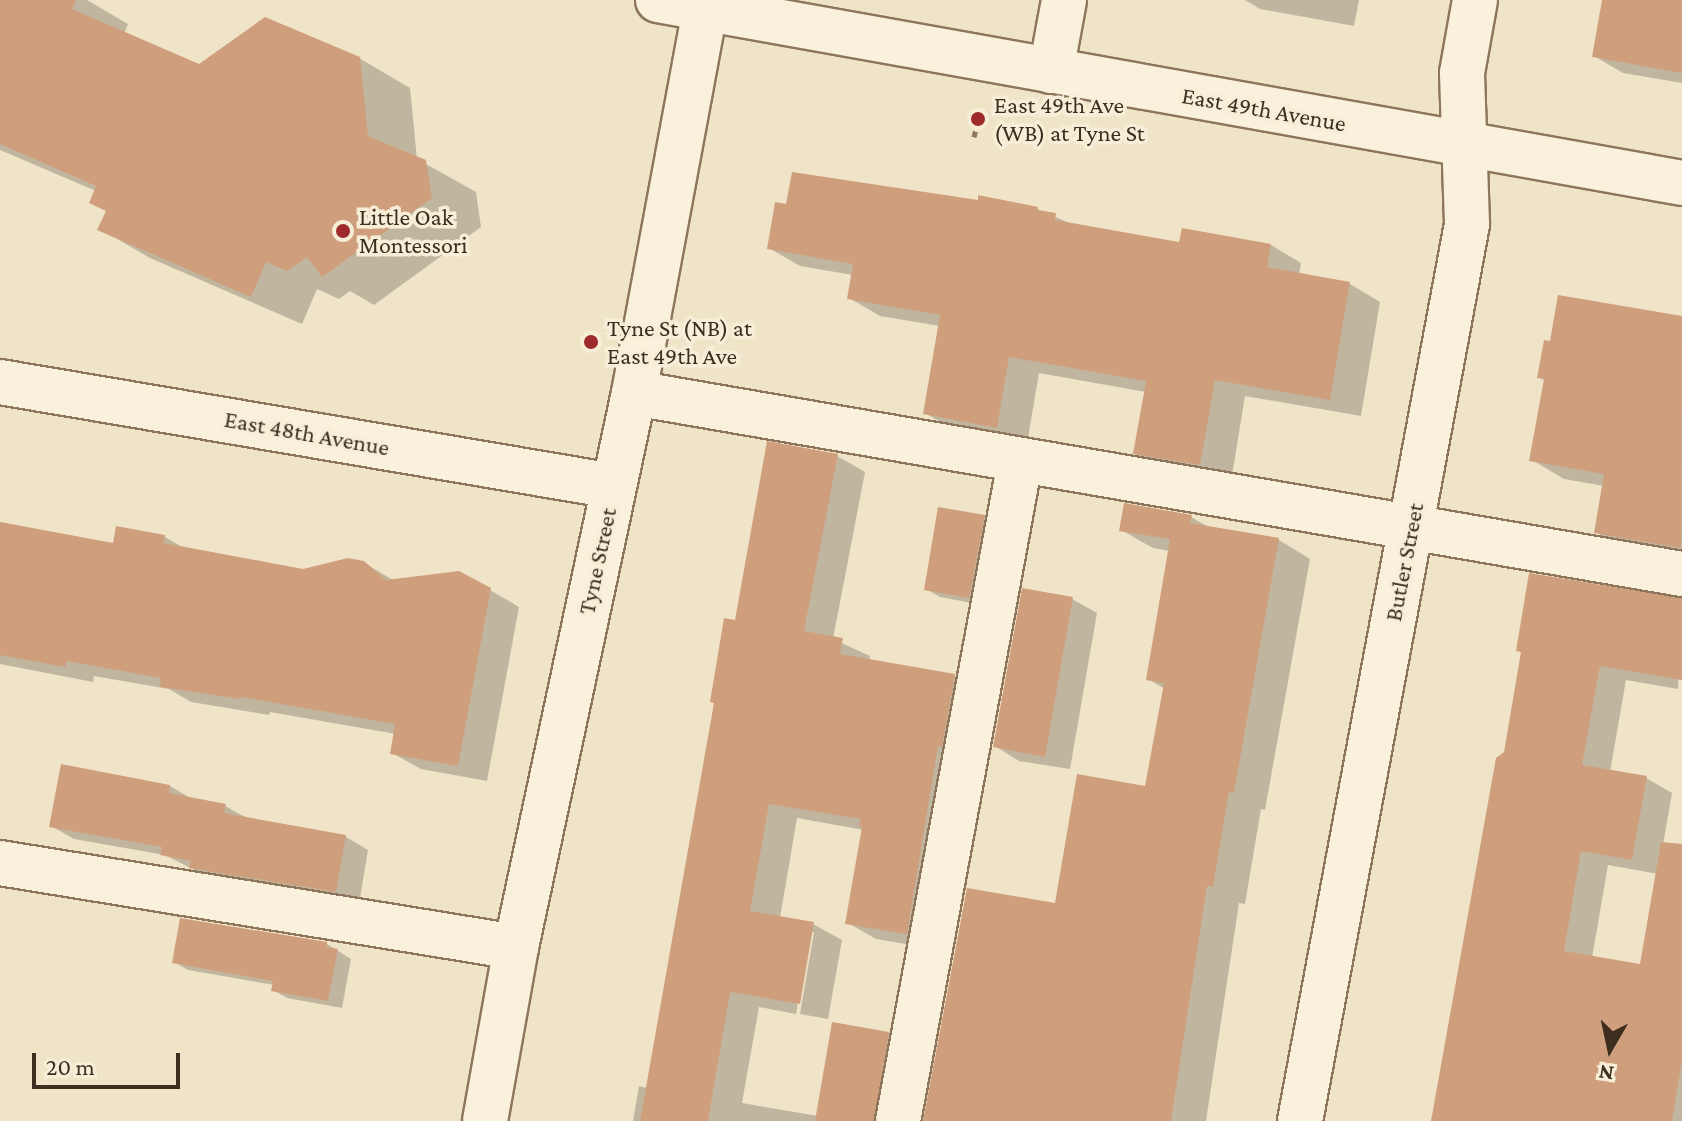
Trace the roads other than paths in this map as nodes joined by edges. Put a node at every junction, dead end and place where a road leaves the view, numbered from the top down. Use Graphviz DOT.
graph roads {
  1 [pos="658,0"];
  2 [pos="1064,0"];
  3 [pos="1475,0"];
  4 [pos="706,4"];
  5 [pos="1051,71"];
  6 [pos="1465,144"];
  7 [pos="1682,183"];
  8 [pos="0,382"];
  9 [pos="634,393"];
  10 [pos="1020,462"];
  11 [pos="613,486"];
  12 [pos="1411,526"];
  13 [pos="1682,574"];
  14 [pos="0,863"];
  15 [pos="516,947"];
  16 [pos="485,1121"];
  17 [pos="898,1121"];
  18 [pos="1300,1121"];
  1 -- 4 [label="street, East 49th Avenue"];
  2 -- 5 [label="street"];
  3 -- 6 [label="street, Butler Street"];
  4 -- 5 [label="street, East 49th Avenue"];
  4 -- 9 [label="street, Tyne Street"];
  5 -- 6 [label="street, East 49th Avenue"];
  6 -- 7 [label="street, East 49th Avenue"];
  6 -- 12 [label="street, Butler Street"];
  8 -- 11 [label="street, East 48th Avenue"];
  9 -- 10 [label="street"];
  9 -- 11 [label="street, Tyne Street"];
  10 -- 12 [label="street"];
  10 -- 17 [label="street"];
  11 -- 15 [label="street, Tyne Street"];
  12 -- 13 [label="street"];
  12 -- 18 [label="street, Butler Street"];
  14 -- 15 [label="street"];
  15 -- 16 [label="street, Tyne Street"];
}
